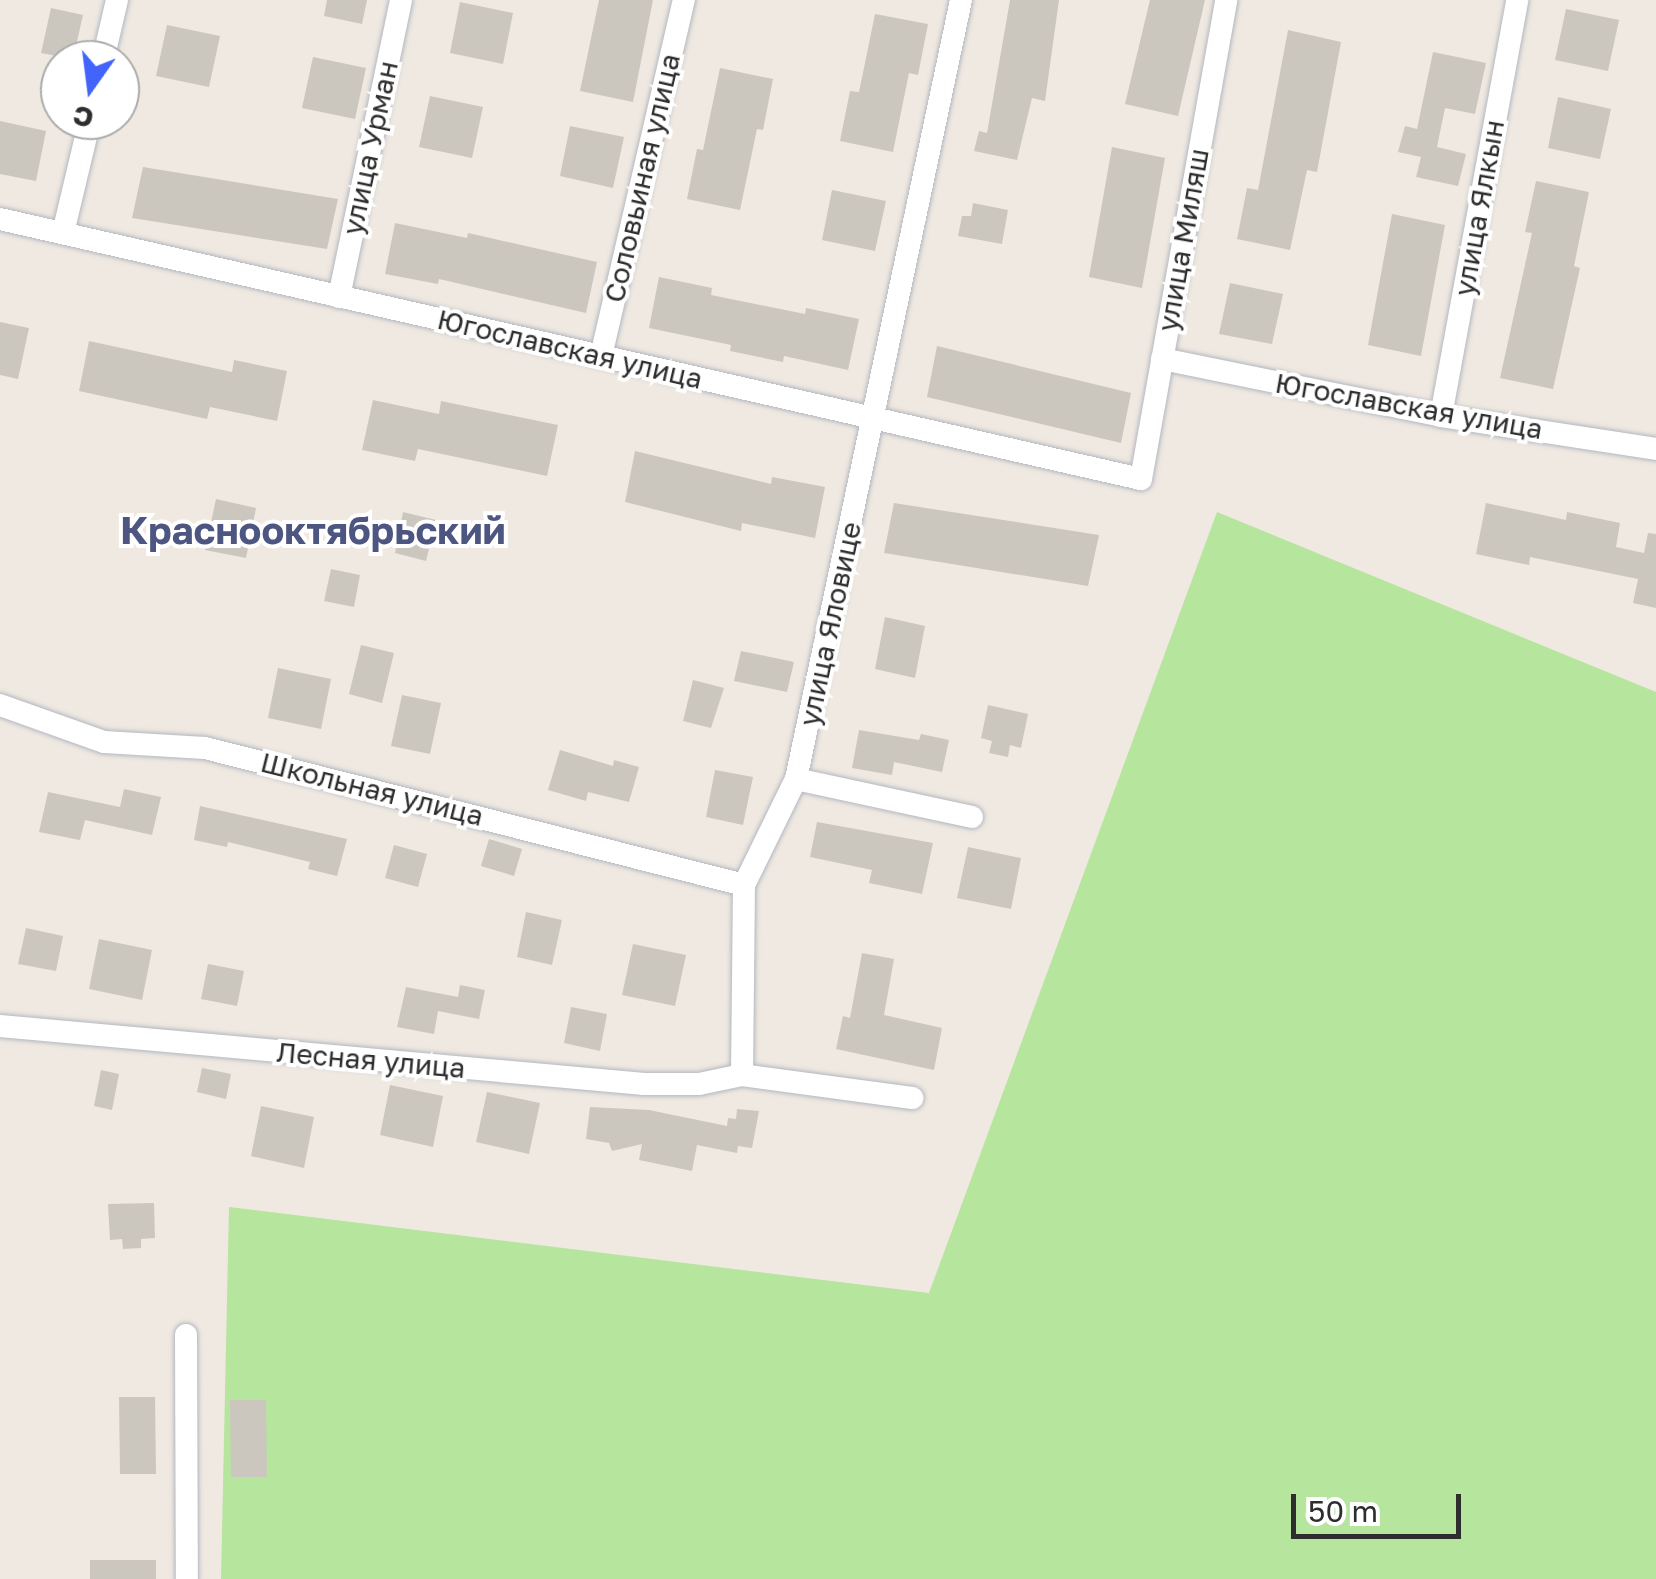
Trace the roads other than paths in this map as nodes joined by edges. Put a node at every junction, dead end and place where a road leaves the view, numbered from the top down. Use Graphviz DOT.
graph roads {
  1 [pos="117,0"];
  2 [pos="401,0"];
  3 [pos="684,0"];
  4 [pos="961,0"];
  5 [pos="1226,0"];
  6 [pos="1517,0"];
  7 [pos="108,40"];
  8 [pos="85,140"];
  9 [pos="0,220"];
  10 [pos="64,234"];
  11 [pos="339,297"];
  12 [pos="601,356"];
  13 [pos="1162,359"];
  14 [pos="1441,416"];
  15 [pos="874,418"];
  16 [pos="1656,449"];
  17 [pos="1140,479"];
  18 [pos="0,705"];
  19 [pos="796,779"];
  20 [pos="972,817"];
  21 [pos="744,886"];
  22 [pos="0,1026"];
  23 [pos="742,1074"];
  24 [pos="912,1098"];
  25 [pos="186,1335"];
  26 [pos="187,1579"];
  1 -- 7 [label="street"];
  2 -- 11 [label="street, улица Урман"];
  3 -- 12 [label="street, Соловьиная улица"];
  4 -- 15 [label="street, улица Яловице"];
  5 -- 13 [label="street, улица Миляш"];
  6 -- 14 [label="street, улица Ялкын"];
  8 -- 10 [label="street"];
  9 -- 10 [label="street, Югославская улица"];
  10 -- 11 [label="street, Югославская улица"];
  11 -- 12 [label="street, Югославская улица"];
  12 -- 15 [label="street, Югославская улица"];
  13 -- 14 [label="street, Югославская улица"];
  13 -- 17 [label="street, улица Миляш"];
  14 -- 16 [label="street, Югославская улица"];
  15 -- 17 [label="street, Югославская улица"];
  15 -- 19 [label="street, улица Яловице"];
  18 -- 21 [label="street, Школьная улица"];
  19 -- 20 [label="street"];
  19 -- 21 [label="street, улица Яловице"];
  21 -- 23 [label="street, улица Яловице"];
  22 -- 23 [label="street, Лесная улица"];
  23 -- 24 [label="street"];
  25 -- 26 [label="street"];
}
